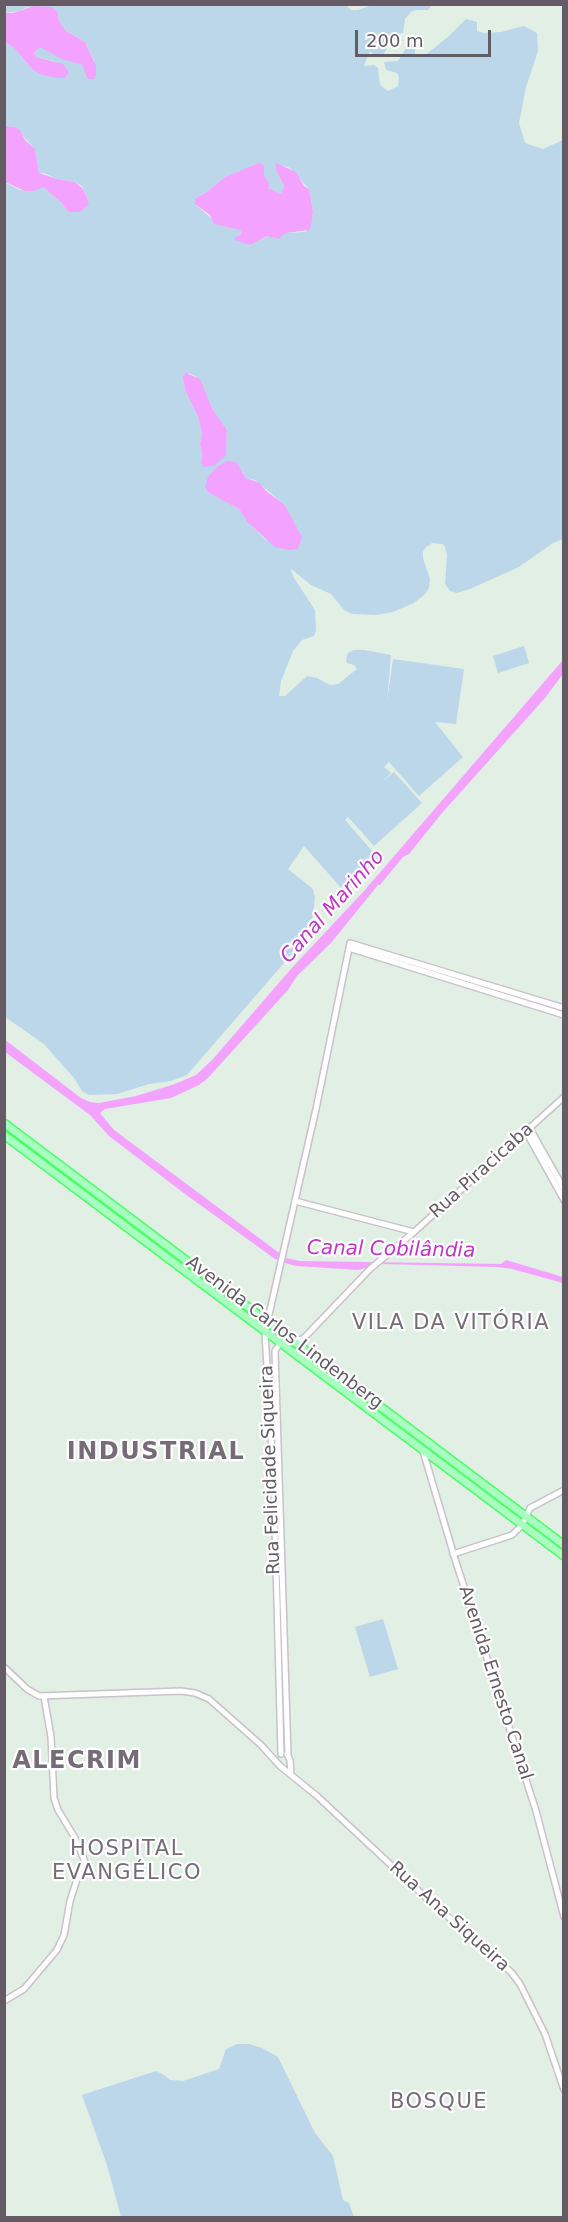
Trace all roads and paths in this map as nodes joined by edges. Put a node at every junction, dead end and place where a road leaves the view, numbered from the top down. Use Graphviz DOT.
graph roads {
  1 [pos="349,946"];
  2 [pos="564,1008"];
  3 [pos="564,1015"];
  4 [pos="564,1097"];
  5 [pos="4,1123"];
  6 [pos="527,1128"];
  7 [pos="4,1135"];
  8 [pos="564,1189"];
  9 [pos="564,1200"];
  10 [pos="295,1201"];
  11 [pos="414,1232"];
  12 [pos="268,1321"];
  13 [pos="266,1332"];
  14 [pos="285,1334"];
  15 [pos="295,1341"];
  16 [pos="280,1342"];
  17 [pos="423,1451"];
  18 [pos="564,1490"];
  19 [pos="525,1516"];
  20 [pos="522,1525"];
  21 [pos="564,1545"];
  22 [pos="453,1554"];
  23 [pos="564,1556"];
  24 [pos="4,1667"];
  25 [pos="44,1696"];
  26 [pos="288,1755"];
  27 [pos="279,1757"];
  28 [pos="290,1762"];
  29 [pos="281,1767"];
  30 [pos="291,1775"];
  31 [pos="83,1857"];
  32 [pos="80,1871"];
  33 [pos="564,1917"];
  34 [pos="4,2001"];
  35 [pos="564,2090"];
  1 -- 2 [label="street"];
  1 -- 3 [label="street"];
  1 -- 10 [label="street, Rua Felicidade Siqueira"];
  4 -- 6 [label="street, Rua Piracicaba"];
  5 -- 12 [label="main road, Avenida Carlos Lindenberg"];
  6 -- 8 [label="street"];
  6 -- 9 [label="street"];
  6 -- 11 [label="street, Rua Piracicaba"];
  7 -- 13 [label="main road, Avenida Carlos Lindenberg"];
  10 -- 11 [label="street"];
  10 -- 12 [label="street, Rua Felicidade Siqueira"];
  11 -- 15 [label="street, Rua Piracicaba"];
  12 -- 13 [label="street, Rua Felicidade Siqueira"];
  12 -- 14 [label="main road, Avenida Carlos Lindenberg"];
  13 -- 16 [label="main road, Avenida Carlos Lindenberg"];
  13 -- 27 [label="street, Rua Felicidade Siqueira"];
  14 -- 15 [label="main road, Avenida Carlos Lindenberg"];
  14 -- 16 [label="main road"];
  15 -- 16 [label="street, Rua Felicidade Siqueira"];
  15 -- 19 [label="main road, Avenida Carlos Lindenberg"];
  16 -- 17 [label="main road, Avenida Carlos Lindenberg"];
  16 -- 26 [label="street, Rua Felicidade Siqueira"];
  17 -- 20 [label="main road, Avenida Carlos Lindenberg"];
  17 -- 22 [label="street, Avenida Ernesto Canal"];
  18 -- 19 [label="street"];
  19 -- 20 [label="street"];
  19 -- 21 [label="main road, Avenida Carlos Lindenberg"];
  20 -- 22 [label="street"];
  20 -- 23 [label="main road, Avenida Carlos Lindenberg"];
  22 -- 33 [label="street, Avenida Ernesto Canal"];
  24 -- 25 [label="street"];
  25 -- 27 [label="street"];
  25 -- 31 [label="street"];
  26 -- 27 [label="street"];
  26 -- 28 [label="street, Rua Felicidade Siqueira"];
  27 -- 29 [label="street, Rua Ana Siqueira"];
  28 -- 29 [label="street"];
  28 -- 30 [label="street"];
  29 -- 30 [label="street, Rua Ana Siqueira"];
  30 -- 35 [label="street, Rua Ana Siqueira"];
  31 -- 32 [label="street"];
  31 -- 32 [label="street"];
  32 -- 34 [label="street"];
}
